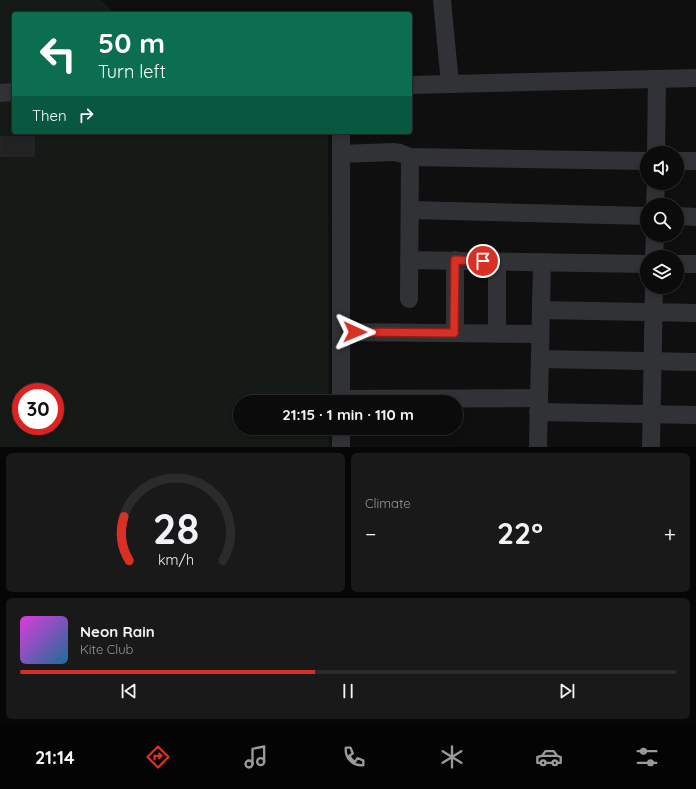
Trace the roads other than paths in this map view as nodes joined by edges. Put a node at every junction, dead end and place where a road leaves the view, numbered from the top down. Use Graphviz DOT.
graph roads {
  1 [pos="442,0"];
  2 [pos="696,78"];
  3 [pos="657,79"];
  4 [pos="450,84"];
  5 [pos="412,85"];
  6 [pos="0,92"];
  7 [pos="12,92"];
  8 [pos="341,134"];
  9 [pos="656,146"];
  10 [pos="341,154"];
  11 [pos="410,158"];
  12 [pos="640,161"];
  13 [pos="684,161"];
  14 [pos="696,161"];
  15 [pos="410,210"];
  16 [pos="640,216"];
  17 [pos="684,216"];
  18 [pos="696,217"];
  19 [pos="409,260"];
  20 [pos="455,260"];
  21 [pos="497,261"];
  22 [pos="542,262"];
  23 [pos="640,264"];
  24 [pos="684,264"];
  25 [pos="696,264"];
  26 [pos="654,294"];
  27 [pos="409,299"];
  28 [pos="541,310"];
  29 [pos="653,312"];
  30 [pos="696,313"];
  31 [pos="341,332"];
  32 [pos="454,333"];
  33 [pos="497,333"];
  34 [pos="540,334"];
  35 [pos="540,359"];
  36 [pos="652,361"];
  37 [pos="696,362"];
  38 [pos="341,395"];
  39 [pos="463,403"];
  40 [pos="539,405"];
  41 [pos="652,414"];
  42 [pos="696,415"];
  43 [pos="341,435"];
  44 [pos="341,447"];
  45 [pos="538,447"];
  46 [pos="651,447"];
  1 -- 4 [label="street"];
  2 -- 3 [label="street"];
  3 -- 4 [label="street"];
  3 -- 9 [label="street"];
  4 -- 5 [label="street"];
  6 -- 7 [label="street"];
  8 -- 10 [label="street"];
  10 -- 11 [label="street"];
  10 -- 31 [label="street"];
  11 -- 12 [label="street"];
  11 -- 15 [label="street"];
  13 -- 14 [label="street"];
  15 -- 16 [label="street"];
  15 -- 19 [label="street"];
  17 -- 18 [label="street"];
  19 -- 20 [label="street"];
  19 -- 27 [label="street"];
  20 -- 21 [label="street"];
  20 -- 32 [label="street"];
  21 -- 22 [label="street"];
  21 -- 33 [label="street"];
  22 -- 23 [label="street"];
  22 -- 28 [label="street"];
  24 -- 25 [label="street"];
  26 -- 29 [label="street"];
  28 -- 29 [label="street"];
  28 -- 34 [label="street"];
  29 -- 30 [label="street"];
  29 -- 36 [label="street"];
  31 -- 32 [label="street"];
  31 -- 38 [label="street"];
  32 -- 33 [label="street"];
  33 -- 34 [label="street"];
  34 -- 35 [label="street"];
  35 -- 36 [label="street"];
  35 -- 40 [label="street"];
  36 -- 37 [label="street"];
  36 -- 41 [label="street"];
  39 -- 40 [label="street"];
  40 -- 41 [label="street"];
  40 -- 45 [label="street"];
  41 -- 42 [label="street"];
  41 -- 46 [label="street"];
  43 -- 44 [label="street"];
}
